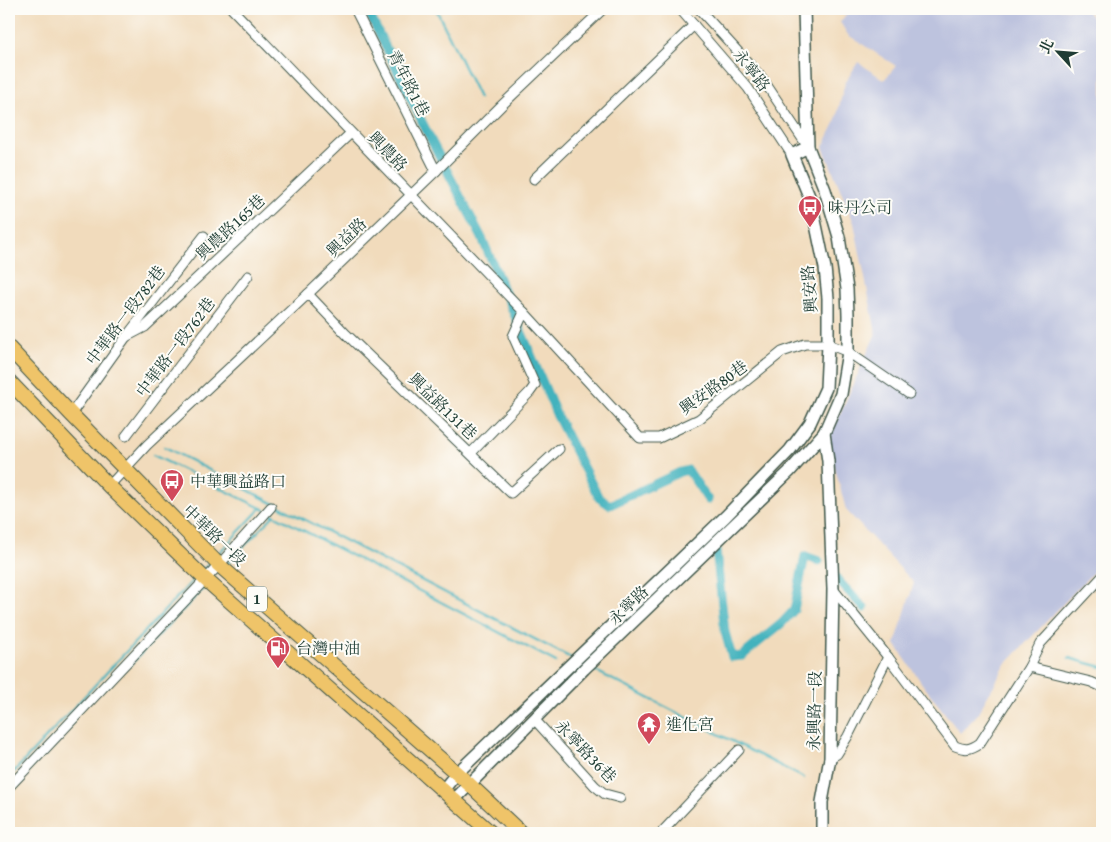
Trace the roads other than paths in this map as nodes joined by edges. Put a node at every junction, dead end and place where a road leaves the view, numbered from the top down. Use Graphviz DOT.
graph roads {
  1 [pos="232,9"];
  2 [pos="355,9"];
  3 [pos="603,9"];
  4 [pos="680,9"];
  5 [pos="699,9"];
  6 [pos="804,9"];
  7 [pos="694,25"];
  8 [pos="351,133"];
  9 [pos="808,147"];
  10 [pos="792,155"];
  11 [pos="436,171"];
  12 [pos="534,179"];
  13 [pos="410,195"];
  14 [pos="204,236"];
  15 [pos="248,276"];
  16 [pos="308,294"];
  17 [pos="524,312"];
  18 [pos="126,337"];
  19 [pos="828,344"];
  20 [pos="9,348"];
  21 [pos="848,352"];
  22 [pos="9,381"];
  23 [pos="909,394"];
  24 [pos="71,414"];
  25 [pos="810,422"];
  26 [pos="824,433"];
  27 [pos="126,436"];
  28 [pos="559,449"];
  29 [pos="471,453"];
  30 [pos="124,468"];
  31 [pos="110,486"];
  32 [pos="271,507"];
  33 [pos="219,565"];
  34 [pos="1102,577"];
  35 [pos="205,579"];
  36 [pos="833,588"];
  37 [pos="888,657"];
  38 [pos="1030,667"];
  39 [pos="1102,687"];
  40 [pos="534,719"];
  41 [pos="739,750"];
  42 [pos="830,758"];
  43 [pos="456,774"];
  44 [pos="469,784"];
  45 [pos="9,788"];
  46 [pos="443,790"];
  47 [pos="620,798"];
  48 [pos="454,800"];
  49 [pos="491,833"];
  50 [pos="521,833"];
  51 [pos="661,833"];
  52 [pos="822,833"];
  1 -- 8 [label="street, 興農路"];
  2 -- 11 [label="street, 青年路1巷"];
  3 -- 11 [label="street, 興益路"];
  4 -- 7 [label="street, 永寧路"];
  5 -- 9 [label="street, 永寧路"];
  6 -- 9 [label="street"];
  7 -- 10 [label="street, 永寧路"];
  7 -- 12 [label="street"];
  8 -- 13 [label="street, 興農路"];
  8 -- 18 [label="street, 興農路165巷"];
  9 -- 10 [label="street"];
  9 -- 21 [label="street"];
  10 -- 19 [label="street, 興安路"];
  11 -- 13 [label="street, 興益路"];
  13 -- 16 [label="street, 興益路"];
  13 -- 17 [label="street, 興農路"];
  14 -- 18 [label="street, 中華路一段782巷"];
  15 -- 27 [label="street, 中華路一段762巷"];
  16 -- 29 [label="street, 興益路131巷"];
  16 -- 30 [label="street, 興益路"];
  17 -- 19 [label="street, 興安路80巷"];
  17 -- 29 [label="street"];
  18 -- 24 [label="street, 中華路一段782巷"];
  19 -- 21 [label="street, 興安路80巷"];
  19 -- 25 [label="street, 興安路"];
  20 -- 24 [label="main road, 中華路一段 / 1"];
  21 -- 23 [label="street, 興安路80巷"];
  21 -- 26 [label="street"];
  22 -- 31 [label="main road, 1"];
  24 -- 30 [label="main road, 中華路一段 / 1"];
  25 -- 26 [label="street"];
  25 -- 43 [label="street, 永寧路"];
  26 -- 36 [label="street"];
  26 -- 40 [label="street, 永寧路"];
  28 -- 29 [label="street, 興益路131巷"];
  30 -- 31 [label="street, 興益路"];
  30 -- 33 [label="main road, 中華路一段 / 1"];
  31 -- 35 [label="main road, 1"];
  32 -- 33 [label="street"];
  33 -- 35 [label="street"];
  33 -- 43 [label="main road, 中華路一段 / 1"];
  34 -- 38 [label="street"];
  35 -- 45 [label="street"];
  35 -- 46 [label="main road, 1"];
  36 -- 37 [label="street"];
  36 -- 42 [label="street, 永興路一段"];
  37 -- 38 [label="street"];
  37 -- 42 [label="street"];
  38 -- 39 [label="street"];
  40 -- 44 [label="street, 永寧路"];
  40 -- 47 [label="street, 永寧路36巷"];
  41 -- 51 [label="street"];
  42 -- 52 [label="street, 永興路一段"];
  43 -- 44 [label="main road, 中華路一段 / 1"];
  43 -- 46 [label="street, 永寧路"];
  44 -- 48 [label="street, 永寧路"];
  44 -- 50 [label="main road, 中華路一段 / 1"];
  46 -- 48 [label="main road, 1"];
  48 -- 49 [label="main road, 1"];
}
